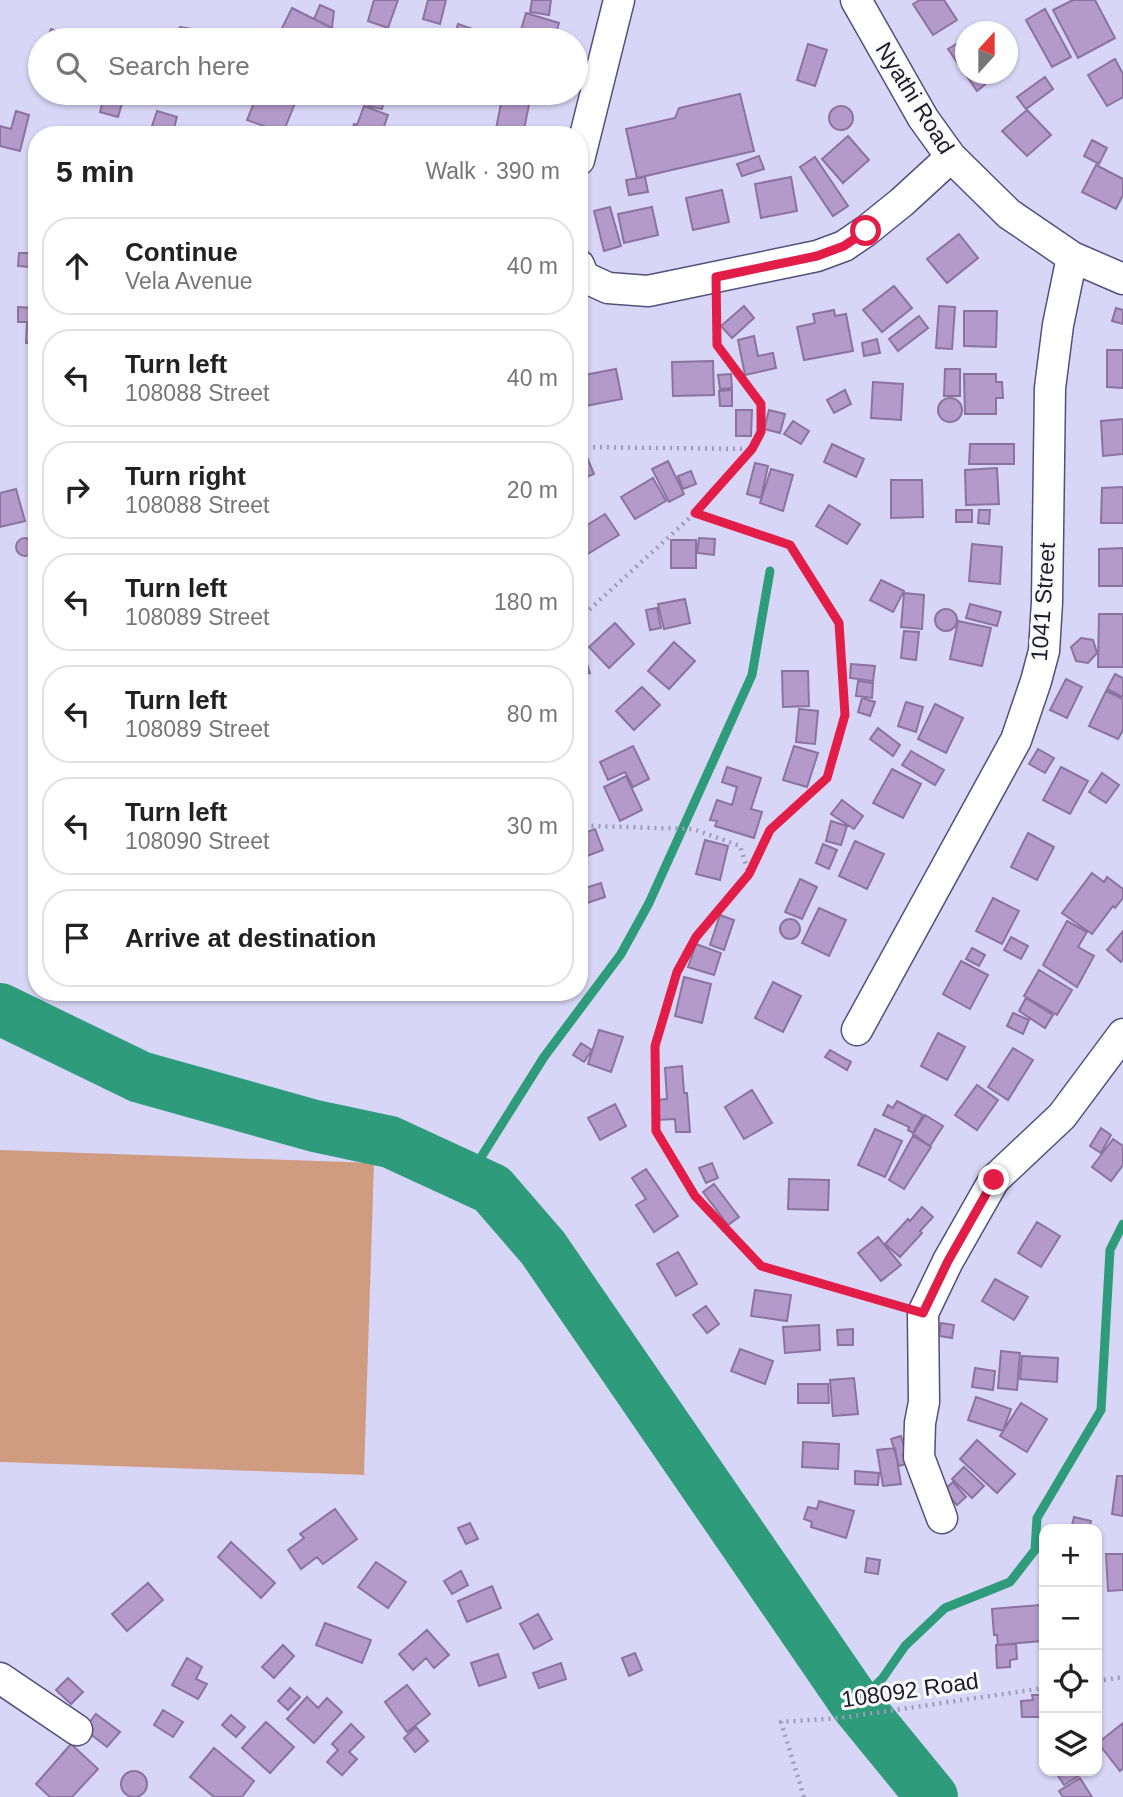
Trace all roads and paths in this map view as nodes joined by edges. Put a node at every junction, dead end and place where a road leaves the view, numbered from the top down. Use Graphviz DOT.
graph roads {
  1 [pos="619,0"];
  2 [pos="856,0"];
  3 [pos="588,126"];
  4 [pos="951,157"];
  5 [pos="1072,257"];
  6 [pos="716,277"];
  7 [pos="588,278"];
  8 [pos="1123,279"];
  9 [pos="588,447"];
  10 [pos="752,449"];
  11 [pos="695,513"];
  12 [pos="588,611"];
  13 [pos="588,827"];
  14 [pos="749,874"];
  15 [pos="856,1030"];
  16 [pos="1123,1034"];
  17 [pos="923,1313"];
  18 [pos="942,1518"];
  19 [pos="1123,1677"];
  20 [pos="0,1678"];
  21 [pos="1102,1680"];
  22 [pos="1039,1689"];
  23 [pos="77,1730"];
  24 [pos="804,1797"];
  1 -- 3 [label="street"];
  2 -- 4 [label="street, Nyathi Road"];
  4 -- 5 [label="street, Nyathi Road"];
  4 -- 6 [label="street"];
  5 -- 8 [label="street, Nyathi Road"];
  5 -- 15 [label="street, 1041 Street"];
  6 -- 7 [label="street"];
  6 -- 10 [label="path"];
  9 -- 10 [label="path"];
  10 -- 11 [label="path"];
  11 -- 12 [label="path"];
  11 -- 14 [label="path"];
  13 -- 14 [label="path"];
  14 -- 17 [label="path"];
  16 -- 17 [label="street"];
  17 -- 18 [label="street"];
  19 -- 21 [label="path"];
  20 -- 23 [label="street"];
  22 -- 24 [label="path, 108092 Road"];
}
